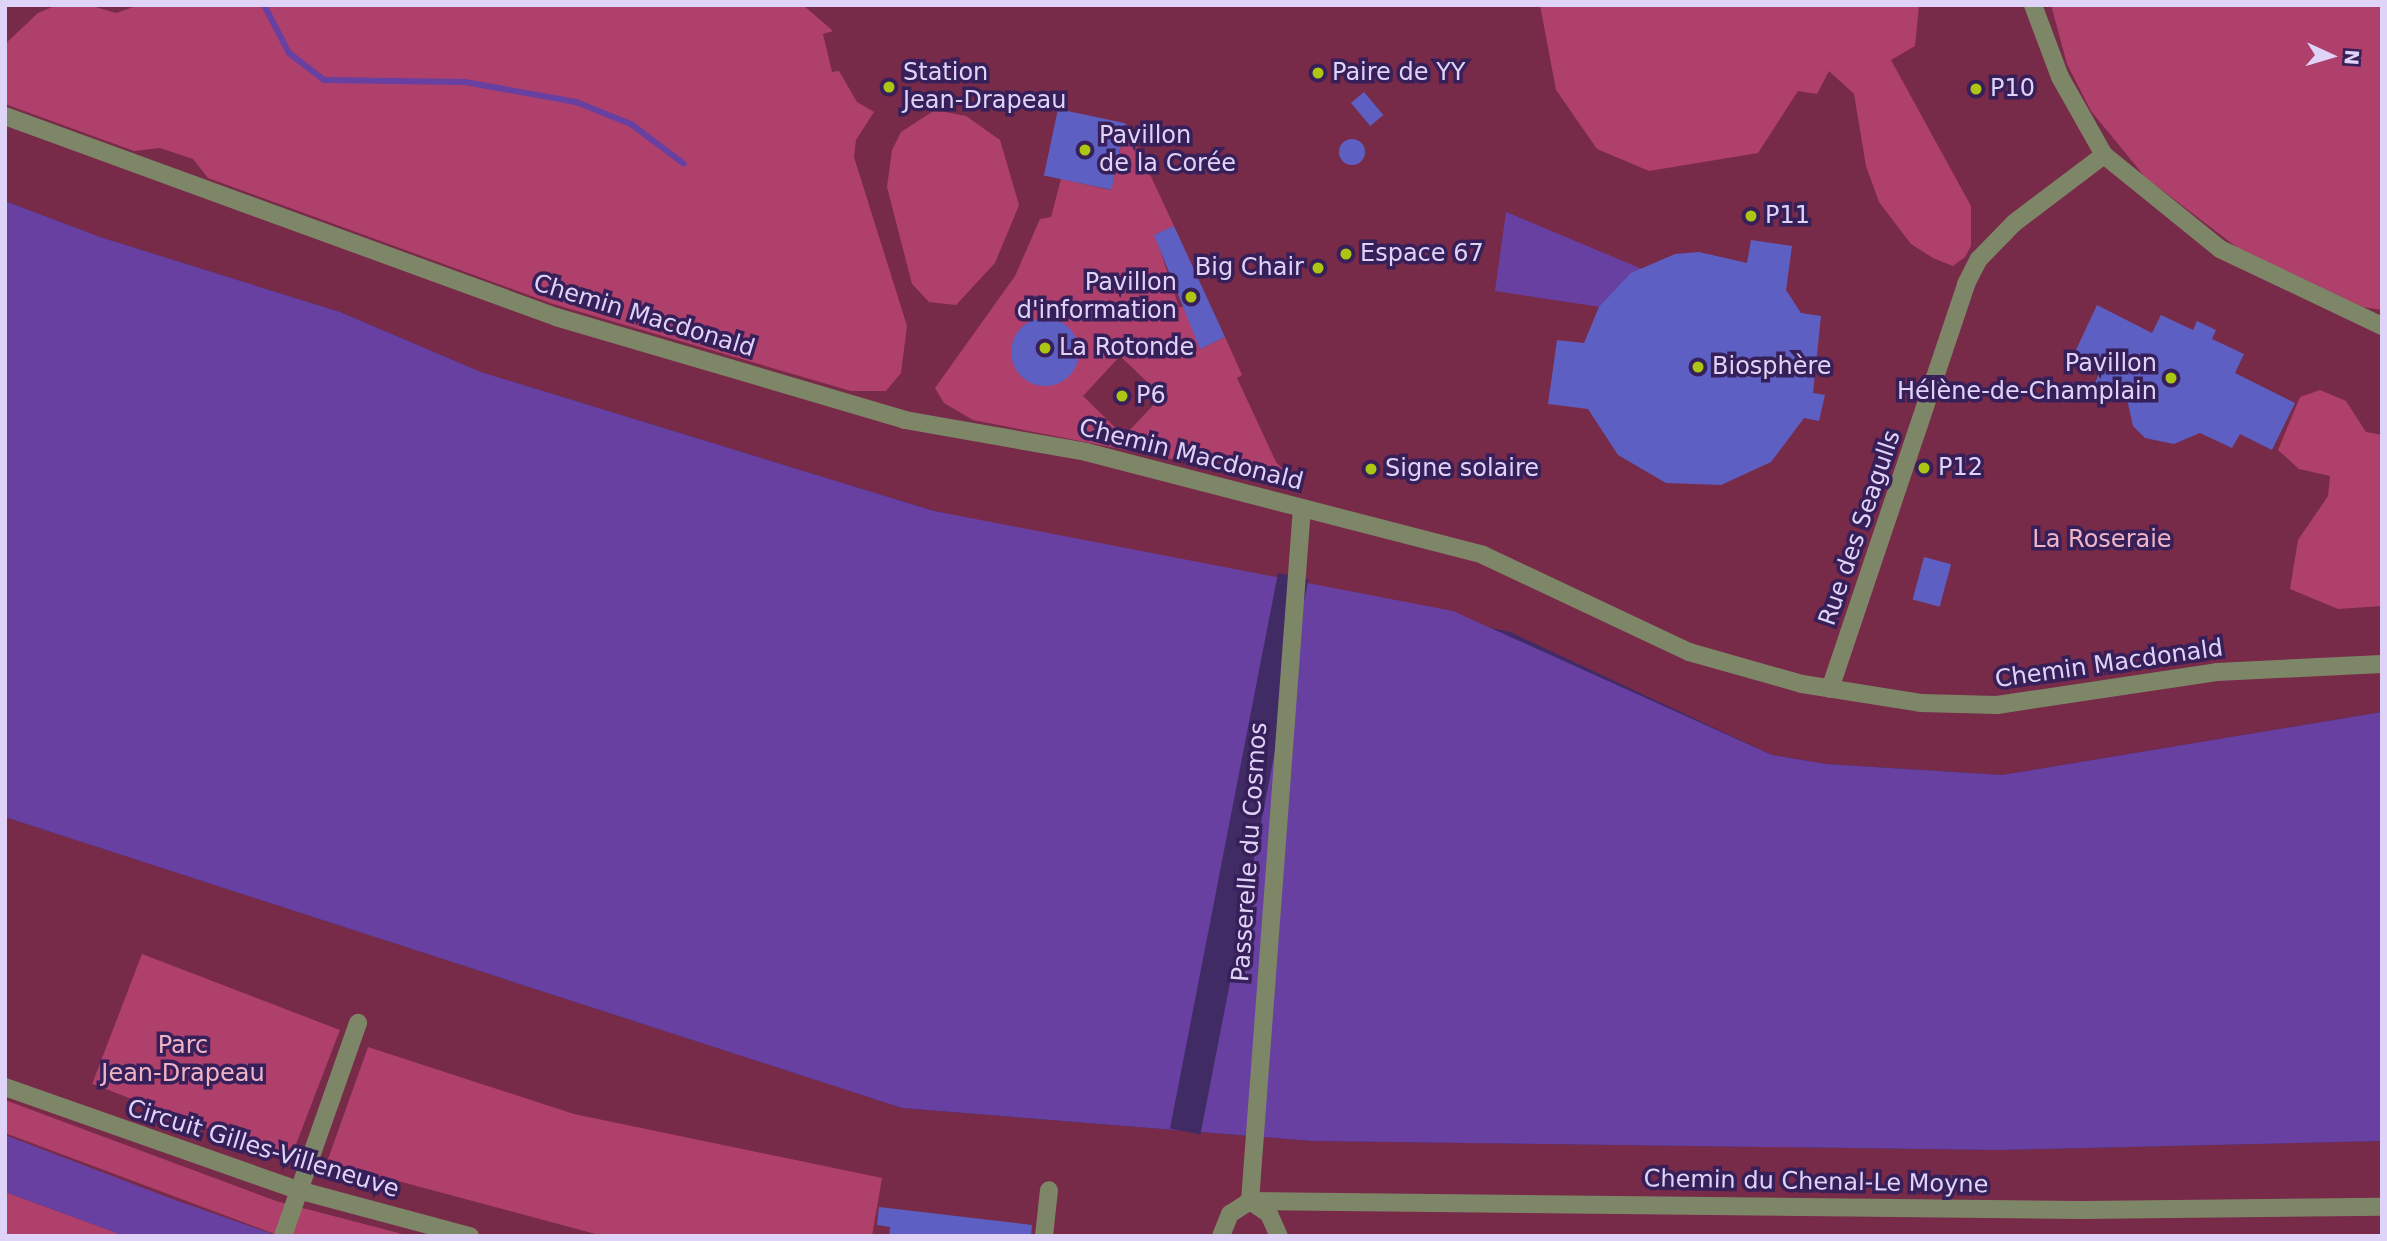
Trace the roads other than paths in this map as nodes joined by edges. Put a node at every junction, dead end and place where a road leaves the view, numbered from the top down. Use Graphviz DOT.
graph roads {
  1 [pos="2033,5"];
  2 [pos="5,116"];
  3 [pos="2104,155"];
  4 [pos="2382,326"];
  5 [pos="1301,508"];
  6 [pos="2382,664"];
  7 [pos="1830,689"];
  8 [pos="358,1023"];
  9 [pos="5,1087"];
  10 [pos="1049,1190"];
  11 [pos="295,1198"];
  12 [pos="1250,1201"];
  13 [pos="2382,1207"];
  14 [pos="283,1236"];
  15 [pos="470,1236"];
  16 [pos="1044,1236"];
  17 [pos="1221,1236"];
  18 [pos="1279,1236"];
  1 -- 3 [label="street"];
  2 -- 5 [label="street, Chemin Macdonald"];
  3 -- 4 [label="street"];
  3 -- 7 [label="street, Rue des Seagulls"];
  5 -- 7 [label="street, Chemin Macdonald"];
  5 -- 12 [label="street, Passerelle du Cosmos"];
  6 -- 7 [label="street, Chemin Macdonald"];
  8 -- 11 [label="street"];
  9 -- 11 [label="street, Circuit Gilles-Villeneuve"];
  10 -- 16 [label="street"];
  11 -- 14 [label="street"];
  11 -- 15 [label="street, Circuit Gilles-Villeneuve"];
  12 -- 13 [label="street, Chemin du Chenal-Le Moyne"];
  12 -- 17 [label="street"];
  12 -- 18 [label="street"];
}
